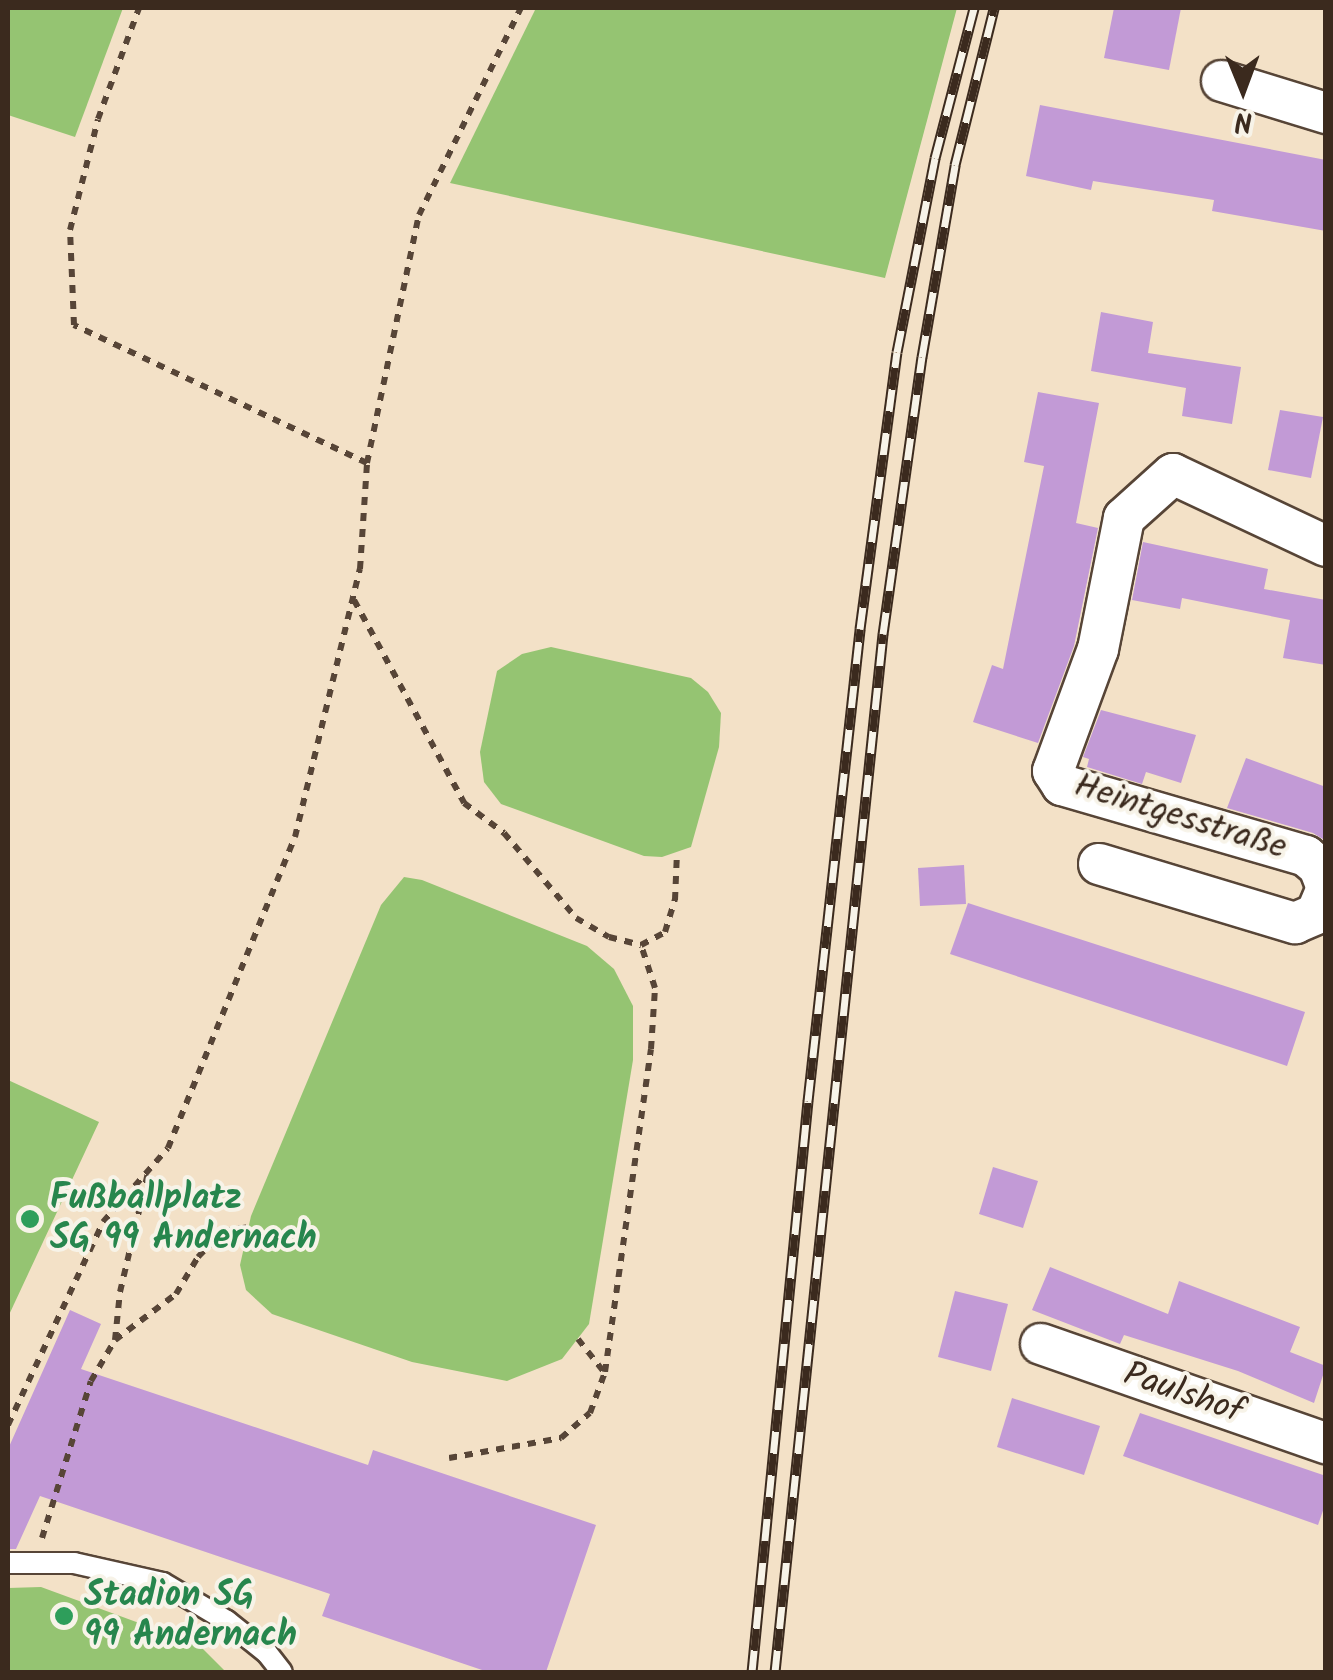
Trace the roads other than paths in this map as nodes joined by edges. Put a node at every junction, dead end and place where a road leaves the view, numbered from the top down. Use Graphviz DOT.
graph roads {
  1 [pos="1222,81"];
  2 [pos="1326,113"];
  3 [pos="1326,546"];
  4 [pos="1099,864"];
  5 [pos="1325,896"];
  6 [pos="1041,1344"];
  7 [pos="1326,1443"];
  8 [pos="8,1562"];
  9 [pos="282,1672"];
  1 -- 2 [label="street"];
  3 -- 5 [label="street, Heintgesstraße"];
  4 -- 5 [label="street, Heintgesstraße"];
  6 -- 7 [label="street, Paulshof"];
  8 -- 9 [label="lane"];
}
